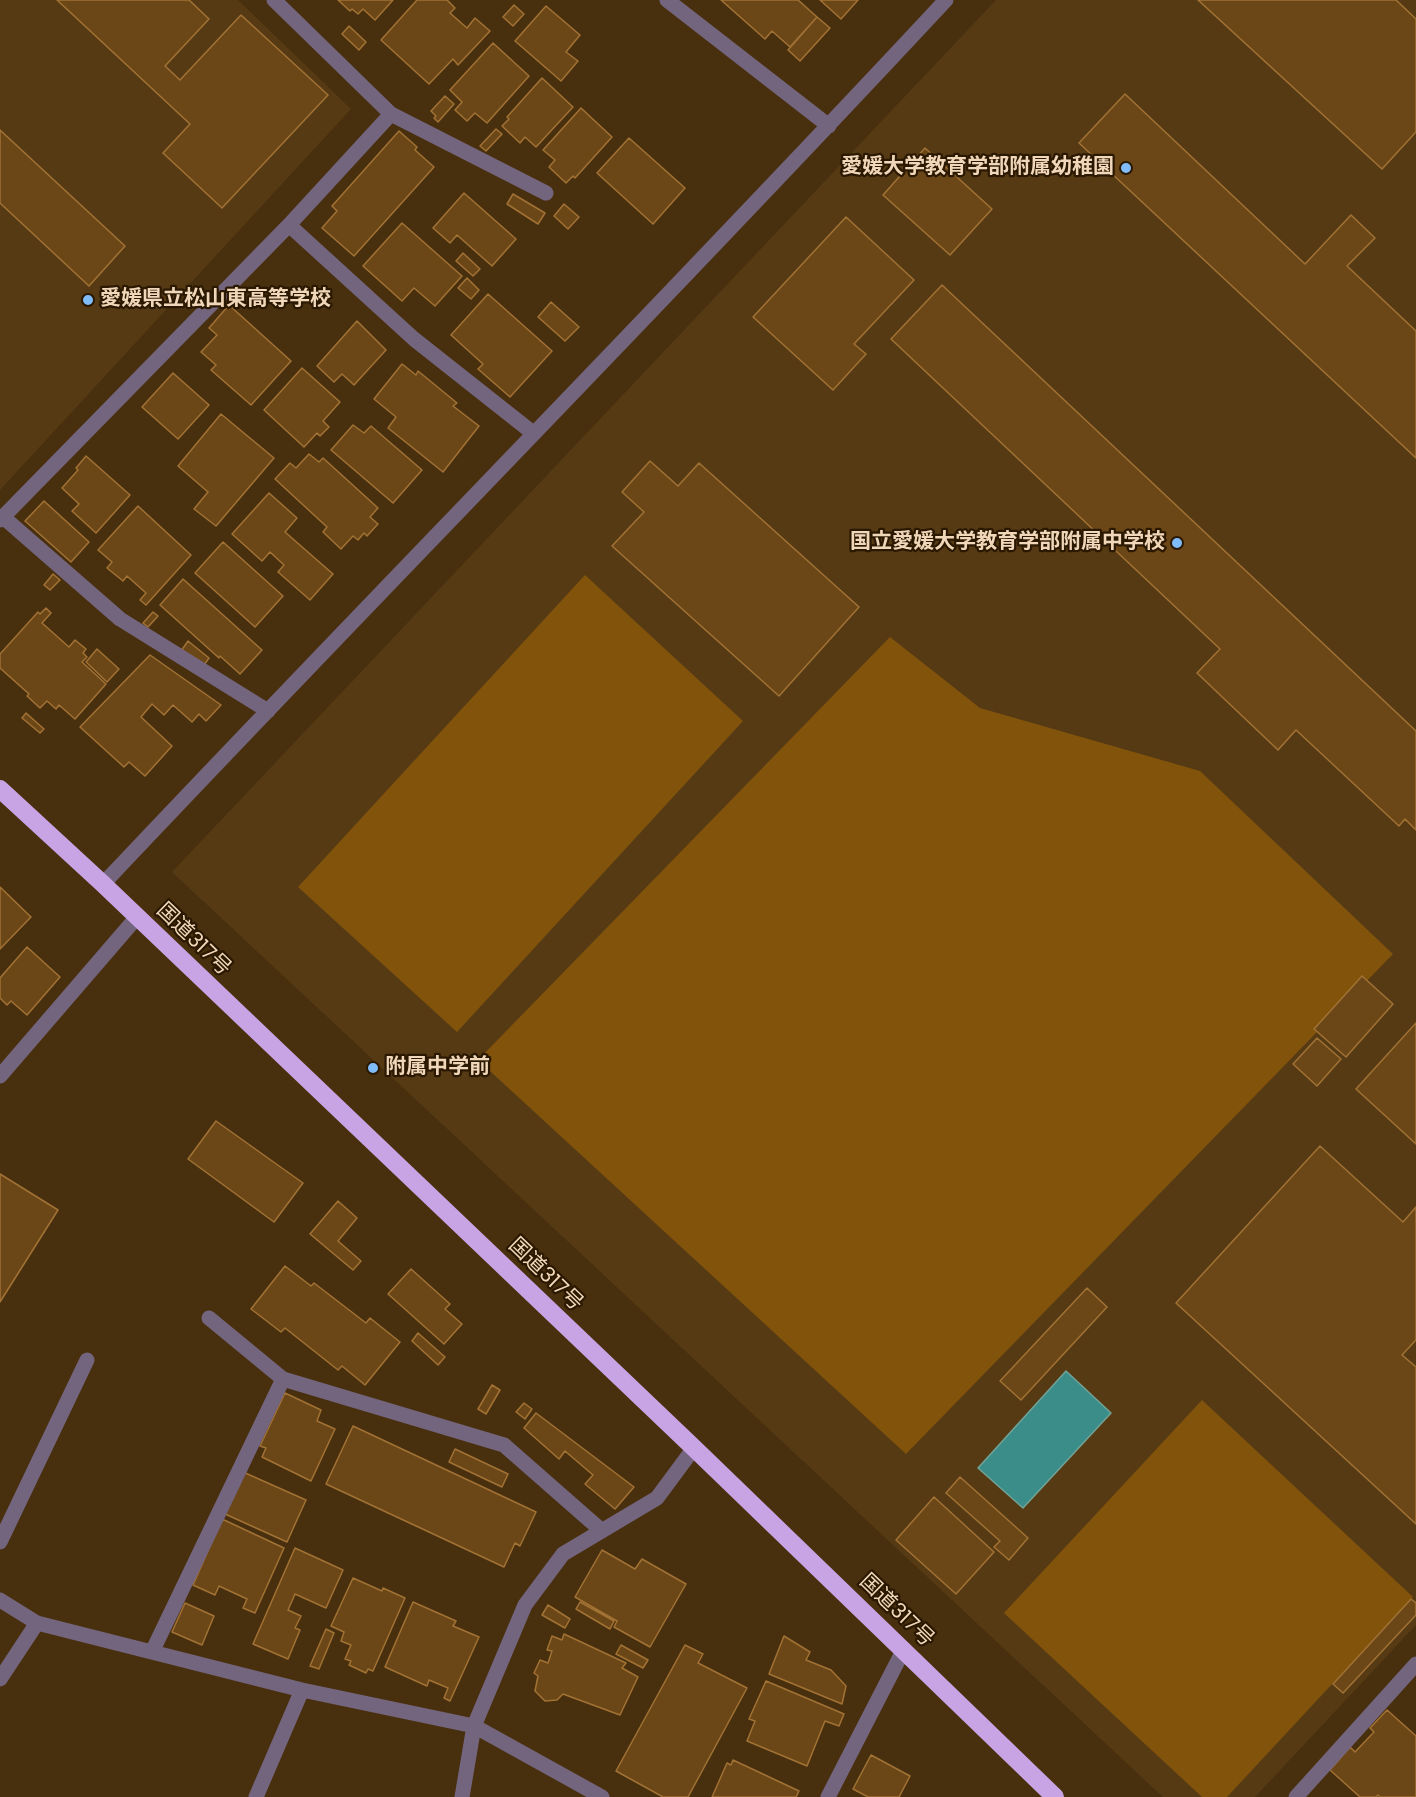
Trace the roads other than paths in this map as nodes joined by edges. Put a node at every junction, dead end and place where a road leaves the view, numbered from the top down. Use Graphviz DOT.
graph roads {
  1 [pos="274,0"];
  2 [pos="667,0"];
  3 [pos="946,0"];
  4 [pos="391,114"];
  5 [pos="829,126"];
  6 [pos="546,193"];
  7 [pos="289,225"];
  8 [pos="533,433"];
  9 [pos="1,518"];
  10 [pos="268,711"];
  11 [pos="0,789"];
  12 [pos="103,884"];
  13 [pos="137,917"];
  14 [pos="0,1077"];
  15 [pos="209,1318"];
  16 [pos="87,1360"];
  17 [pos="283,1379"];
  18 [pos="694,1448"];
  19 [pos="602,1531"];
  20 [pos="0,1542"];
  21 [pos="0,1600"];
  22 [pos="37,1623"];
  23 [pos="904,1649"];
  24 [pos="152,1652"];
  25 [pos="1416,1664"];
  26 [pos="0,1679"];
  27 [pos="302,1690"];
  28 [pos="474,1726"];
  29 [pos="256,1797"];
  30 [pos="462,1797"];
  31 [pos="602,1797"];
  32 [pos="828,1797"];
  33 [pos="1055,1797"];
  34 [pos="1296,1797"];
  1 -- 4 [label="street"];
  2 -- 5 [label="street"];
  3 -- 5 [label="street"];
  4 -- 6 [label="street"];
  4 -- 7 [label="street"];
  5 -- 8 [label="street"];
  7 -- 8 [label="street"];
  7 -- 9 [label="street"];
  8 -- 10 [label="street"];
  9 -- 10 [label="street"];
  10 -- 12 [label="street"];
  11 -- 12 [label="highway, 国道317号"];
  12 -- 13 [label="highway, 国道317号"];
  13 -- 14 [label="street"];
  13 -- 18 [label="highway, 国道317号"];
  15 -- 17 [label="street"];
  16 -- 20 [label="street"];
  17 -- 19 [label="street"];
  17 -- 24 [label="street"];
  18 -- 19 [label="street"];
  18 -- 23 [label="highway, 国道317号"];
  19 -- 28 [label="street"];
  21 -- 22 [label="street"];
  22 -- 24 [label="street"];
  22 -- 26 [label="street"];
  23 -- 32 [label="street"];
  23 -- 33 [label="highway, 国道317号"];
  24 -- 27 [label="street"];
  25 -- 34 [label="street"];
  27 -- 28 [label="street"];
  27 -- 29 [label="street"];
  28 -- 30 [label="street"];
  28 -- 31 [label="street"];
}
